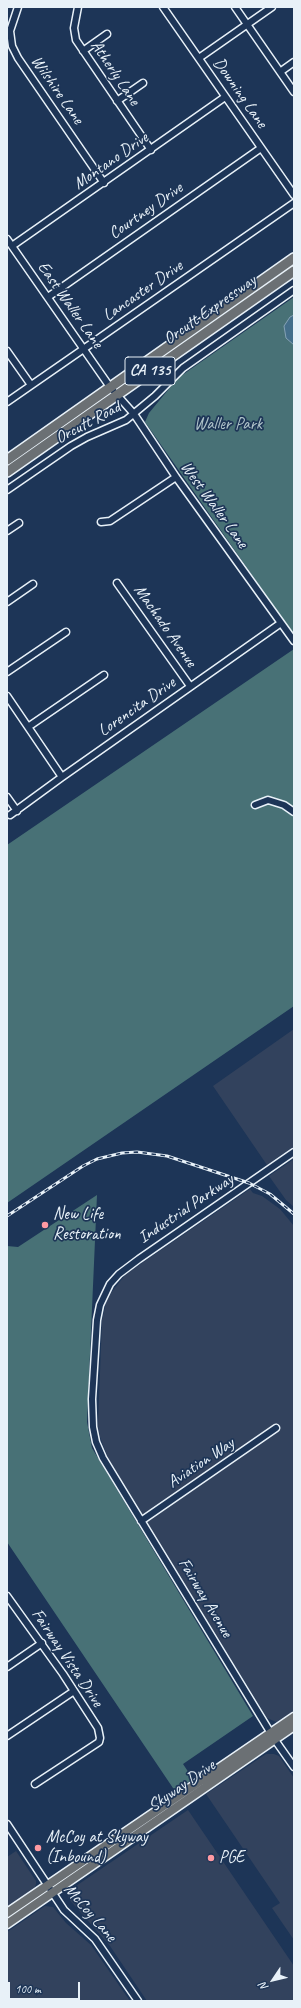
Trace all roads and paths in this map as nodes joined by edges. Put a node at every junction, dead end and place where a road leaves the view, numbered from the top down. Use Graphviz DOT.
graph roads {
  1 [pos="18,7"];
  2 [pos="78,7"];
  3 [pos="164,7"];
  4 [pos="235,7"];
  5 [pos="272,7"];
  6 [pos="247,24"];
  7 [pos="108,34"];
  8 [pos="83,51"];
  9 [pos="198,58"];
  10 [pos="294,62"];
  11 [pos="280,72"];
  12 [pos="143,83"];
  13 [pos="294,92"];
  14 [pos="225,97"];
  15 [pos="117,101"];
  16 [pos="260,148"];
  17 [pos="151,150"];
  18 [pos="104,183"];
  19 [pos="294,195"];
  20 [pos="294,203"];
  21 [pos="7,239"];
  22 [pos="12,246"];
  23 [pos="294,258"];
  24 [pos="294,271"];
  25 [pos="294,290"];
  26 [pos="48,297"];
  27 [pos="84,349"];
  28 [pos="7,351"];
  29 [pos="31,385"];
  30 [pos="110,387"];
  31 [pos="118,394"];
  32 [pos="7,402"];
  33 [pos="134,414"];
  34 [pos="7,460"];
  35 [pos="7,472"];
  36 [pos="176,477"];
  37 [pos="7,490"];
  38 [pos="101,522"];
  39 [pos="20,523"];
  40 [pos="7,531"];
  41 [pos="117,583"];
  42 [pos="33,584"];
  43 [pos="7,602"];
  44 [pos="281,623"];
  45 [pos="66,632"];
  46 [pos="294,641"];
  47 [pos="7,672"];
  48 [pos="104,675"];
  49 [pos="190,686"];
  50 [pos="7,696"];
  51 [pos="28,728"];
  52 [pos="62,777"];
  53 [pos="7,797"];
  54 [pos="254,805"];
  55 [pos="17,811"];
  56 [pos="294,812"];
  57 [pos="10,816"];
  58 [pos="294,1152"];
  59 [pos="276,1428"];
  60 [pos="96,1442"];
  61 [pos="141,1521"];
  62 [pos="7,1598"];
  63 [pos="42,1643"];
  64 [pos="7,1667"];
  65 [pos="74,1691"];
  66 [pos="294,1717"];
  67 [pos="294,1726"];
  68 [pos="7,1736"];
  69 [pos="273,1736"];
  70 [pos="294,1767"];
  71 [pos="35,1784"];
  72 [pos="7,1824"];
  73 [pos="50,1889"];
  74 [pos="7,1913"];
  75 [pos="7,1924"];
  76 [pos="138,2001"];
  1 -- 18 [label="street, Wilshire Lane"];
  2 -- 8 [label="street, Atherly Lane"];
  3 -- 9 [label="street, Downing Lane"];
  4 -- 6 [label="street"];
  5 -- 6 [label="street"];
  6 -- 9 [label="street"];
  6 -- 11 [label="street"];
  7 -- 8 [label="street"];
  8 -- 15 [label="street, Atherly Lane"];
  9 -- 14 [label="street, Downing Lane"];
  10 -- 11 [label="street"];
  11 -- 13 [label="street"];
  12 -- 15 [label="street"];
  14 -- 16 [label="street, Downing Lane"];
  14 -- 17 [label="street, Montano Drive"];
  15 -- 17 [label="street, Atherly Lane"];
  16 -- 19 [label="street, Downing Lane"];
  16 -- 26 [label="street, Courtney Drive"];
  17 -- 18 [label="street, Montano Drive"];
  18 -- 22 [label="street, Montano Drive"];
  20 -- 27 [label="street, Lancaster Drive"];
  21 -- 22 [label="street, East Waller Lane"];
  22 -- 26 [label="street, East Waller Lane"];
  23 -- 30 [label="highway, Orcutt Expressway / CA 135"];
  24 -- 31 [label="highway, Orcutt Expressway / CA 135"];
  25 -- 33 [label="street, Orcutt Road"];
  26 -- 27 [label="street, East Waller Lane"];
  27 -- 29 [label="street, Lancaster Drive"];
  27 -- 30 [label="street, East Waller Lane"];
  28 -- 29 [label="street"];
  29 -- 32 [label="street, Lancaster Drive"];
  30 -- 31 [label="street, West Waller Lane"];
  30 -- 34 [label="highway, Orcutt Expressway / CA 135"];
  31 -- 33 [label="street, West Waller Lane"];
  31 -- 35 [label="highway, Orcutt Expressway / CA 135"];
  33 -- 36 [label="street, West Waller Lane"];
  33 -- 37 [label="street, Orcutt Road"];
  36 -- 38 [label="street"];
  36 -- 44 [label="street, West Waller Lane"];
  39 -- 40 [label="street"];
  41 -- 49 [label="street, Machado Avenue"];
  42 -- 43 [label="street"];
  44 -- 46 [label="street, West Waller Lane"];
  44 -- 49 [label="street, Lorencita Drive"];
  45 -- 47 [label="street"];
  48 -- 51 [label="street"];
  49 -- 52 [label="street, Lorencita Drive"];
  50 -- 51 [label="street"];
  51 -- 52 [label="street"];
  52 -- 55 [label="street, Lorencita Drive"];
  53 -- 55 [label="street"];
  54 -- 56 [label="street"];
  55 -- 57 [label="street, Lorencita Drive"];
  58 -- 60 [label="street, Industrial Parkway"];
  59 -- 61 [label="street, Aviation Way"];
  60 -- 61 [label="street, Fairway Avenue"];
  61 -- 69 [label="street, Fairway Avenue"];
  62 -- 63 [label="street, Fairway Vista Drive"];
  63 -- 64 [label="street"];
  63 -- 65 [label="street, Fairway Vista Drive"];
  65 -- 68 [label="street"];
  65 -- 71 [label="street, Fairway Vista Drive"];
  66 -- 69 [label="main road, Skyway Drive"];
  67 -- 69 [label="main road, Skyway Drive"];
  69 -- 70 [label="street, Fairway Avenue"];
  69 -- 73 [label="main road, Skyway Drive"];
  72 -- 73 [label="street, McCoy Lane"];
  73 -- 74 [label="main road, Skyway Drive"];
  73 -- 75 [label="main road, Skyway Drive"];
  73 -- 76 [label="street, McCoy Lane"];
}
